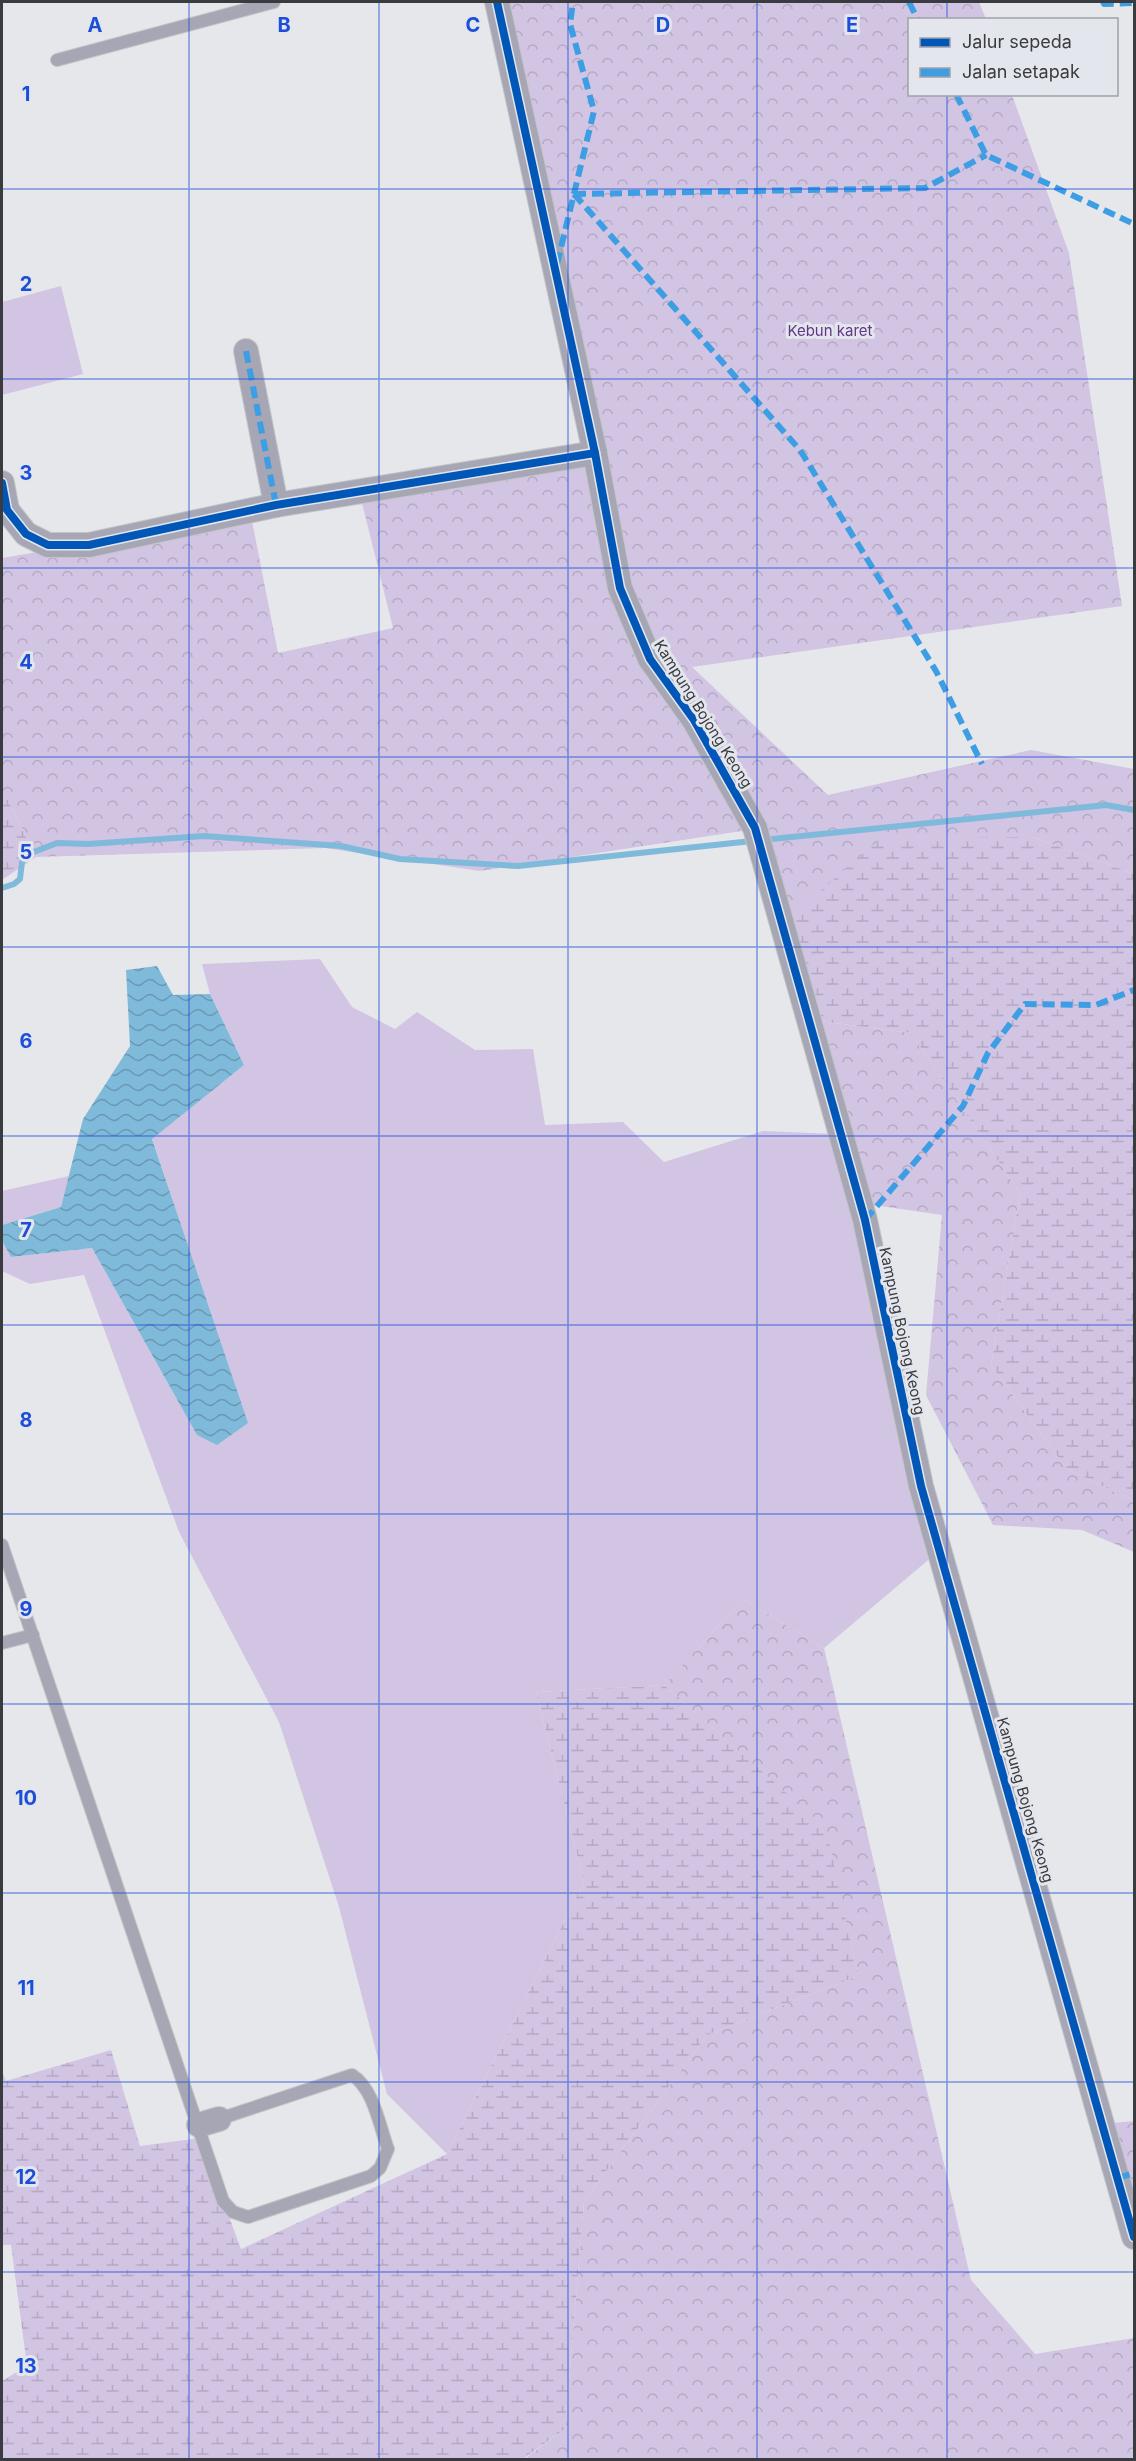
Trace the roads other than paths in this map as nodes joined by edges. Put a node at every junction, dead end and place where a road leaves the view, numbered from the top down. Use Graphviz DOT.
graph roads {
  1 [pos="274,2"];
  2 [pos="497,2"];
  3 [pos="57,60"];
  4 [pos="246,351"];
  5 [pos="595,453"];
  6 [pos="2,483"];
  7 [pos="276,505"];
  8 [pos="2,1545"];
  9 [pos="33,1635"];
  10 [pos="2,1643"];
  11 [pos="209,2122"];
  12 [pos="1134,2237"];
  1 -- 3 [label="lane"];
  2 -- 5 [label="street, Kampung Bojong Keong"];
  4 -- 7 [label="street"];
  5 -- 7 [label="street"];
  5 -- 12 [label="street, Kampung Bojong Keong"];
  6 -- 7 [label="street"];
  8 -- 9 [label="lane"];
  9 -- 10 [label="lane"];
  9 -- 11 [label="lane"];
  11 -- 11 [label="lane"];
}
